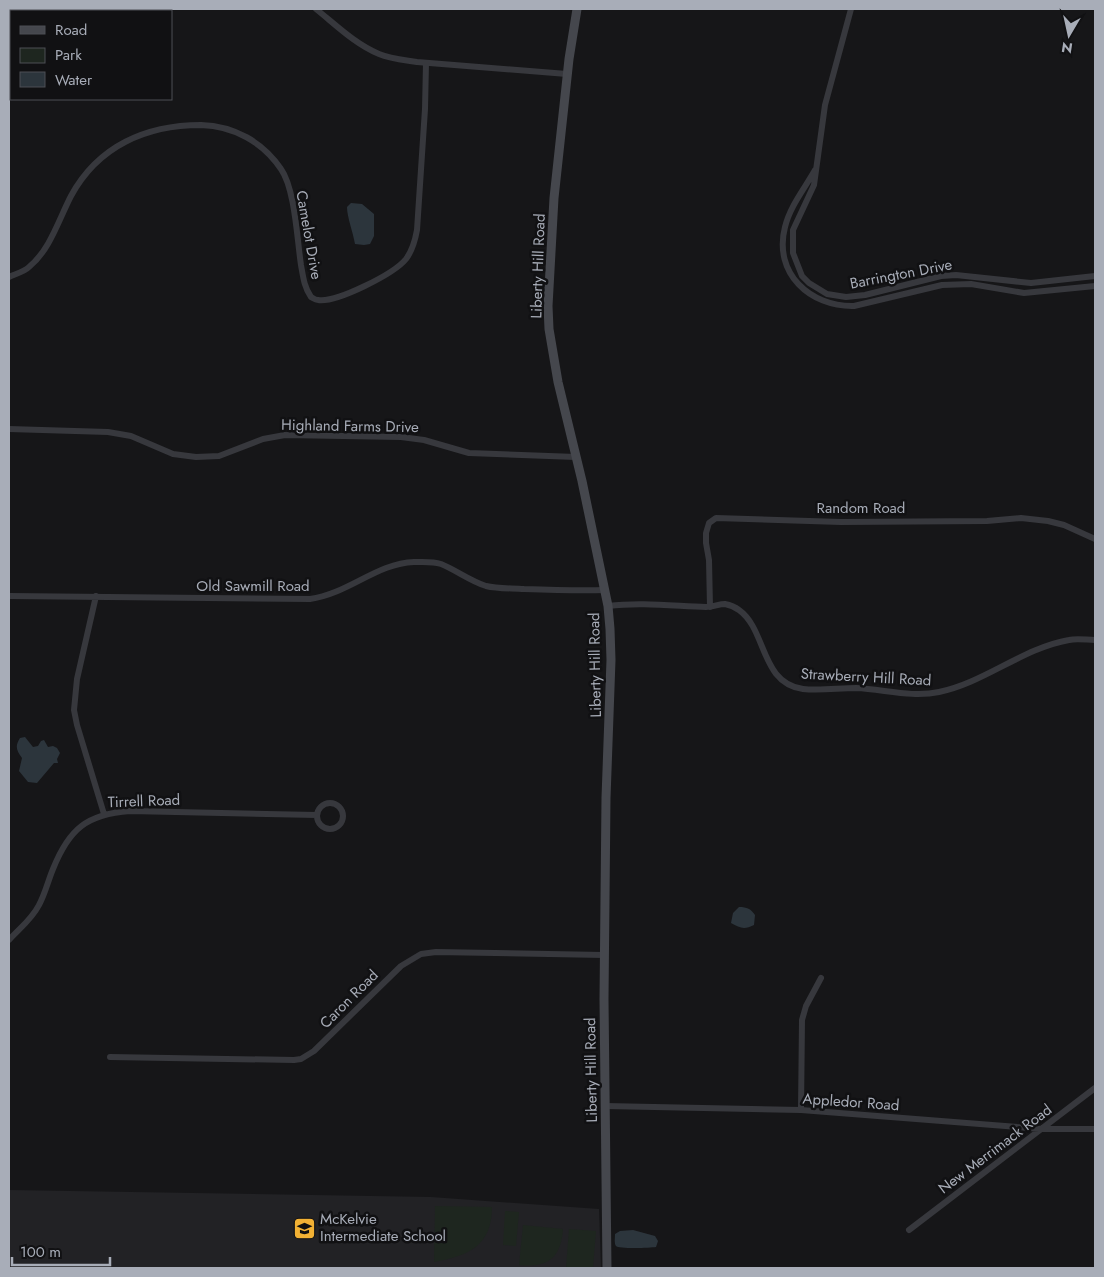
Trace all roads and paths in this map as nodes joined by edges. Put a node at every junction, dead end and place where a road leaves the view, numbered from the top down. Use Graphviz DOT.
graph roads {
  1 [pos="316,9"];
  2 [pos="577,9"];
  3 [pos="851,9"];
  4 [pos="426,63"];
  5 [pos="567,74"];
  6 [pos="817,166"];
  7 [pos="802,276"];
  8 [pos="1095,276"];
  9 [pos="9,277"];
  10 [pos="925,279"];
  11 [pos="1042,283"];
  12 [pos="799,285"];
  13 [pos="1095,286"];
  14 [pos="928,287"];
  15 [pos="1043,291"];
  16 [pos="9,429"];
  17 [pos="576,457"];
  18 [pos="1095,539"];
  19 [pos="604,590"];
  20 [pos="9,596"];
  21 [pos="96,596"];
  22 [pos="608,606"];
  23 [pos="710,607"];
  24 [pos="1095,640"];
  25 [pos="104,814"];
  26 [pos="318,815"];
  27 [pos="9,940"];
  28 [pos="604,955"];
  29 [pos="821,978"];
  30 [pos="110,1058"];
  31 [pos="1095,1088"];
  32 [pos="605,1106"];
  33 [pos="801,1110"];
  34 [pos="1042,1129"];
  35 [pos="1095,1129"];
  36 [pos="909,1230"];
  37 [pos="607,1268"];
  1 -- 4 [label="street"];
  2 -- 5 [label="street, Liberty Hill Road"];
  3 -- 6 [label="street, Barrington Drive"];
  4 -- 5 [label="street"];
  4 -- 9 [label="street, Camelot Drive"];
  5 -- 17 [label="street, Liberty Hill Road"];
  6 -- 7 [label="street, Barrington Drive"];
  6 -- 12 [label="street, Barrington Drive"];
  7 -- 10 [label="street, Barrington Drive"];
  7 -- 12 [label="street"];
  8 -- 11 [label="street, Barrington Drive"];
  10 -- 11 [label="street, Barrington Drive"];
  10 -- 14 [label="street"];
  11 -- 15 [label="street"];
  12 -- 14 [label="street, Barrington Drive"];
  13 -- 15 [label="street, Barrington Drive"];
  14 -- 15 [label="street, Barrington Drive"];
  16 -- 17 [label="street, Highland Farms Drive"];
  17 -- 19 [label="street, Liberty Hill Road"];
  18 -- 23 [label="street, Random Road"];
  19 -- 21 [label="street, Old Sawmill Road"];
  19 -- 22 [label="street, Liberty Hill Road"];
  20 -- 21 [label="street, Old Sawmill Road"];
  21 -- 25 [label="street"];
  22 -- 23 [label="street, Strawberry Hill Road"];
  22 -- 28 [label="street, Liberty Hill Road"];
  23 -- 24 [label="street, Strawberry Hill Road"];
  25 -- 26 [label="street, Tirrell Road"];
  25 -- 27 [label="street, Tirrell Road"];
  26 -- 26 [label="street"];
  28 -- 30 [label="street, Caron Road"];
  28 -- 32 [label="street, Liberty Hill Road"];
  29 -- 33 [label="street"];
  31 -- 34 [label="street, New Merrimack Road"];
  32 -- 33 [label="street, Appledor Road"];
  32 -- 37 [label="street, Liberty Hill Road"];
  33 -- 34 [label="street, Appledor Road"];
  34 -- 35 [label="street, Appledor Road"];
  34 -- 36 [label="street, New Merrimack Road"];
}
